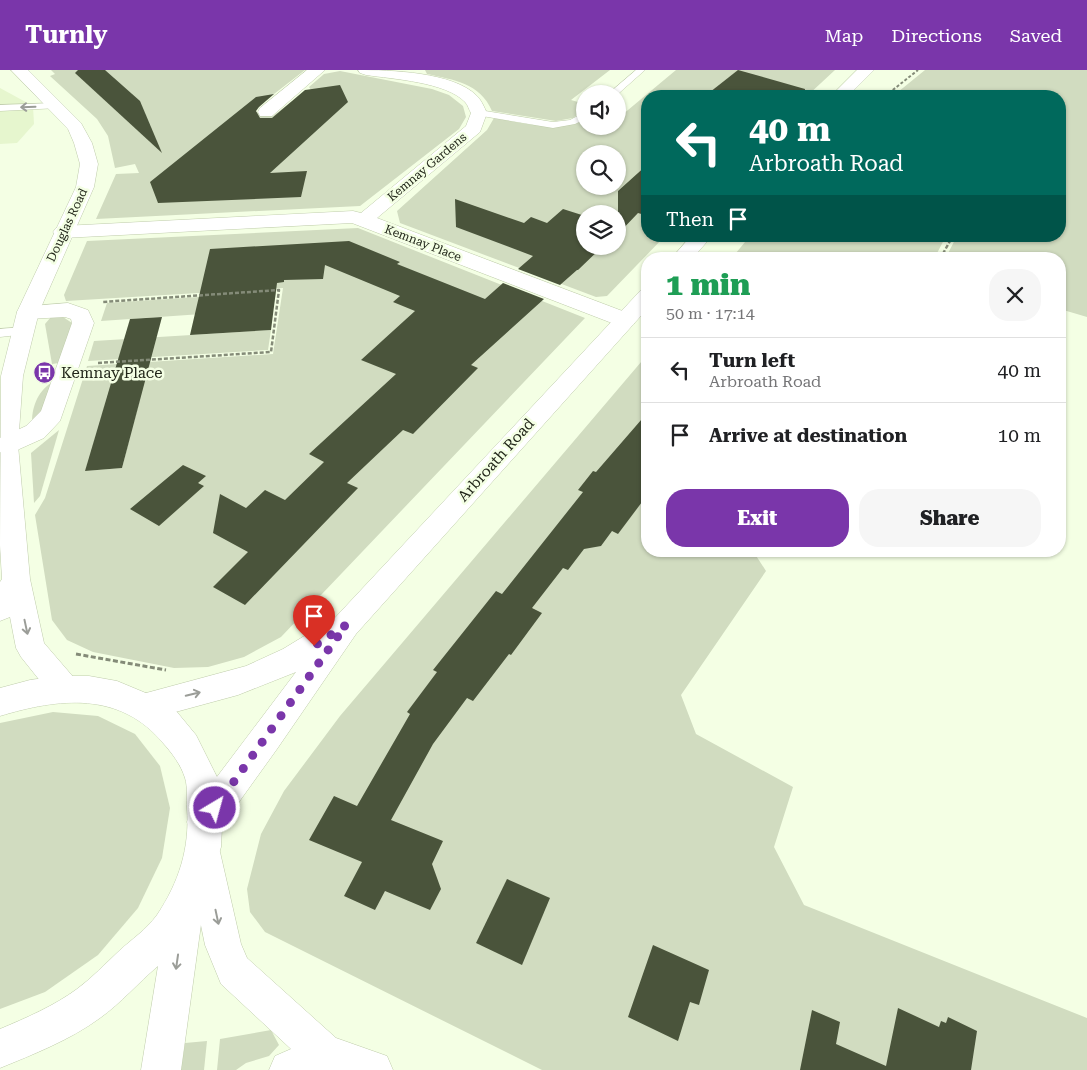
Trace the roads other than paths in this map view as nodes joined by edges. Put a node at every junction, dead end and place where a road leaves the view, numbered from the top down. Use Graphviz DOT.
graph roads {
  1 [pos="19,70"];
  2 [pos="316,70"];
  3 [pos="366,70"];
  4 [pos="641,70"];
  5 [pos="866,70"];
  6 [pos="405,73"];
  7 [pos="623,85"];
  8 [pos="845,90"];
  9 [pos="289,92"];
  10 [pos="306,96"];
  11 [pos="55,106"];
  12 [pos="0,108"];
  13 [pos="266,112"];
  14 [pos="479,112"];
  15 [pos="576,120"];
  16 [pos="364,220"];
  17 [pos="63,232"];
  18 [pos="697,242"];
  19 [pos="687,252"];
  20 [pos="641,303"];
  21 [pos="625,320"];
  22 [pos="25,322"];
  23 [pos="0,333"];
  24 [pos="6,445"];
  25 [pos="16,579"];
  26 [pos="0,609"];
  27 [pos="346,625"];
  28 [pos="64,688"];
  29 [pos="0,702"];
  30 [pos="146,706"];
  31 [pos="204,837"];
  32 [pos="187,896"];
  33 [pos="0,1048"];
  34 [pos="324,1053"];
  35 [pos="161,1070"];
  36 [pos="289,1070"];
  37 [pos="373,1070"];
  1 -- 11 [label="main road, Douglas Road"];
  2 -- 9 [label="main road"];
  3 -- 6 [label="main road"];
  4 -- 7 [label="lane"];
  5 -- 8 [label="main road"];
  6 -- 14 [label="main road"];
  9 -- 10 [label="main road"];
  9 -- 13 [label="main road"];
  11 -- 12 [label="lane, one-way"];
  11 -- 17 [label="main road, Douglas Road"];
  14 -- 15 [label="lane"];
  14 -- 16 [label="main road, Kemnay Gardens"];
  16 -- 17 [label="main road, Kemnay Place"];
  16 -- 21 [label="main road, Kemnay Place"];
  17 -- 22 [label="main road, Douglas Road"];
  18 -- 19 [label="main road"];
  20 -- 21 [label="main road, Arbroath Road"];
  21 -- 27 [label="main road, Arbroath Road"];
  22 -- 23 [label="lane"];
  22 -- 24 [label="main road, Douglas Road"];
  22 -- 24 [label="main road"];
  24 -- 25 [label="main road, Douglas Road"];
  25 -- 26 [label="main road"];
  25 -- 28 [label="main road, Douglas Road, one-way"];
  30 -- 27 [label="main road, Arbroath Road, one-way"];
  27 -- 31 [label="main road, Arbroath Road"];
  28 -- 29 [label="main road"];
  28 -- 30 [label="main road"];
  30 -- 31 [label="main road"];
  31 -- 32 [label="main road"];
  31 -- 34 [label="main road, one-way"];
  32 -- 33 [label="main road"];
  32 -- 35 [label="main road, one-way"];
  34 -- 36 [label="main road"];
  34 -- 37 [label="main road"];
}
